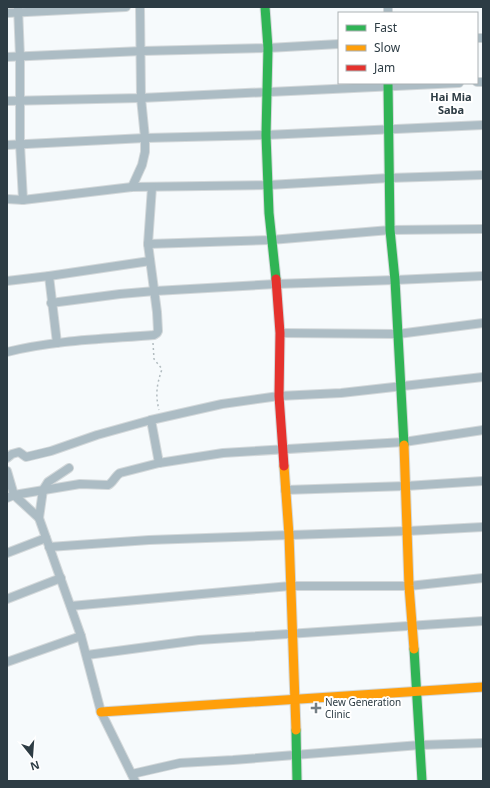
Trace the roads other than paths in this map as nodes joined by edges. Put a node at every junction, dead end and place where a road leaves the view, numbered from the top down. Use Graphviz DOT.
graph roads {
  1 [pos="126,7"];
  2 [pos="140,7"];
  3 [pos="265,7"];
  4 [pos="18,10"];
  5 [pos="7,13"];
  6 [pos="338,44"];
  7 [pos="268,48"];
  8 [pos="142,51"];
  9 [pos="7,57"];
  10 [pos="20,57"];
  11 [pos="424,84"];
  12 [pos="388,85"];
  13 [pos="266,92"];
  14 [pos="141,98"];
  15 [pos="7,101"];
  16 [pos="20,101"];
  17 [pos="483,125"];
  18 [pos="390,130"];
  19 [pos="266,135"];
  20 [pos="145,138"];
  21 [pos="7,144"];
  22 [pos="20,144"];
  23 [pos="483,175"];
  24 [pos="389,178"];
  25 [pos="269,185"];
  26 [pos="132,187"];
  27 [pos="152,187"];
  28 [pos="7,200"];
  29 [pos="23,200"];
  30 [pos="483,229"];
  31 [pos="390,230"];
  32 [pos="271,240"];
  33 [pos="148,244"];
  34 [pos="150,261"];
  35 [pos="49,276"];
  36 [pos="483,276"];
  37 [pos="395,280"];
  38 [pos="7,281"];
  39 [pos="276,284"];
  40 [pos="155,290"];
  41 [pos="51,303"];
  42 [pos="483,323"];
  43 [pos="280,333"];
  44 [pos="398,334"];
  45 [pos="57,343"];
  46 [pos="7,352"];
  47 [pos="483,377"];
  48 [pos="400,386"];
  49 [pos="279,396"];
  50 [pos="151,420"];
  51 [pos="483,430"];
  52 [pos="404,442"];
  53 [pos="283,448"];
  54 [pos="7,458"];
  55 [pos="159,463"];
  56 [pos="70,468"];
  57 [pos="7,471"];
  58 [pos="483,481"];
  59 [pos="406,486"];
  60 [pos="43,490"];
  61 [pos="285,490"];
  62 [pos="11,496"];
  63 [pos="39,518"];
  64 [pos="483,527"];
  65 [pos="408,531"];
  66 [pos="289,536"];
  67 [pos="46,538"];
  68 [pos="49,547"];
  69 [pos="7,553"];
  70 [pos="61,578"];
  71 [pos="483,578"];
  72 [pos="290,586"];
  73 [pos="409,586"];
  74 [pos="7,599"];
  75 [pos="71,606"];
  76 [pos="483,621"];
  77 [pos="412,627"];
  78 [pos="292,633"];
  79 [pos="81,636"];
  80 [pos="87,655"];
  81 [pos="7,662"];
  82 [pos="483,687"];
  83 [pos="417,691"];
  84 [pos="296,700"];
  85 [pos="101,712"];
  86 [pos="483,743"];
  87 [pos="420,745"];
  88 [pos="296,754"];
  89 [pos="134,778"];
  90 [pos="297,781"];
  91 [pos="422,781"];
  1 -- 4 [label="street"];
  2 -- 8 [label="street"];
  3 -- 7 [label="street"];
  4 -- 5 [label="street"];
  4 -- 10 [label="street"];
  6 -- 7 [label="street"];
  7 -- 8 [label="street"];
  7 -- 13 [label="street"];
  8 -- 10 [label="street"];
  8 -- 14 [label="street"];
  9 -- 10 [label="street"];
  10 -- 16 [label="street"];
  11 -- 12 [label="street"];
  12 -- 13 [label="street"];
  12 -- 18 [label="street"];
  13 -- 14 [label="street"];
  13 -- 19 [label="street"];
  14 -- 16 [label="street"];
  14 -- 20 [label="street"];
  15 -- 16 [label="street"];
  16 -- 22 [label="street"];
  17 -- 18 [label="street"];
  18 -- 19 [label="street"];
  18 -- 24 [label="street"];
  19 -- 20 [label="street"];
  19 -- 25 [label="street"];
  20 -- 22 [label="street"];
  20 -- 26 [label="street"];
  21 -- 22 [label="street"];
  22 -- 29 [label="street"];
  23 -- 24 [label="street"];
  24 -- 25 [label="street"];
  24 -- 31 [label="street"];
  25 -- 27 [label="street"];
  25 -- 32 [label="street"];
  26 -- 27 [label="street"];
  26 -- 29 [label="street"];
  27 -- 33 [label="street"];
  28 -- 29 [label="street"];
  30 -- 31 [label="street"];
  31 -- 32 [label="street"];
  31 -- 37 [label="street"];
  32 -- 33 [label="street"];
  32 -- 39 [label="street"];
  33 -- 34 [label="street"];
  34 -- 35 [label="street"];
  34 -- 40 [label="street"];
  35 -- 38 [label="street"];
  35 -- 41 [label="street"];
  36 -- 37 [label="street"];
  37 -- 39 [label="street"];
  37 -- 44 [label="street"];
  39 -- 40 [label="street"];
  39 -- 43 [label="street"];
  40 -- 41 [label="street"];
  40 -- 45 [label="street"];
  41 -- 45 [label="street"];
  42 -- 44 [label="street"];
  43 -- 44 [label="street"];
  43 -- 49 [label="street"];
  44 -- 48 [label="street"];
  45 -- 46 [label="street"];
  47 -- 48 [label="street"];
  48 -- 49 [label="street"];
  48 -- 52 [label="street"];
  49 -- 50 [label="street"];
  49 -- 53 [label="street"];
  50 -- 54 [label="street"];
  50 -- 55 [label="street"];
  51 -- 52 [label="street"];
  52 -- 53 [label="street"];
  52 -- 59 [label="street"];
  53 -- 55 [label="street"];
  53 -- 61 [label="street"];
  55 -- 60 [label="street"];
  56 -- 60 [label="street"];
  57 -- 62 [label="street"];
  58 -- 59 [label="street"];
  59 -- 61 [label="street"];
  59 -- 65 [label="street"];
  60 -- 62 [label="street"];
  60 -- 63 [label="street"];
  61 -- 66 [label="street"];
  62 -- 63 [label="street"];
  63 -- 67 [label="street"];
  64 -- 65 [label="street"];
  65 -- 66 [label="street"];
  65 -- 73 [label="street"];
  66 -- 68 [label="street"];
  66 -- 72 [label="street"];
  67 -- 68 [label="street"];
  67 -- 69 [label="street"];
  68 -- 70 [label="street"];
  70 -- 74 [label="street"];
  70 -- 75 [label="street"];
  71 -- 73 [label="street"];
  72 -- 73 [label="street"];
  72 -- 75 [label="street"];
  72 -- 78 [label="street"];
  73 -- 77 [label="street"];
  75 -- 79 [label="street"];
  76 -- 77 [label="street"];
  77 -- 78 [label="street"];
  77 -- 83 [label="street"];
  78 -- 80 [label="street"];
  78 -- 84 [label="street"];
  79 -- 80 [label="street"];
  79 -- 81 [label="street"];
  80 -- 85 [label="street"];
  82 -- 83 [label="street"];
  83 -- 84 [label="street"];
  83 -- 87 [label="street"];
  84 -- 85 [label="street"];
  84 -- 88 [label="street"];
  85 -- 89 [label="street"];
  86 -- 87 [label="street"];
  87 -- 88 [label="street"];
  87 -- 91 [label="street"];
  88 -- 89 [label="street"];
  88 -- 90 [label="street"];
}
